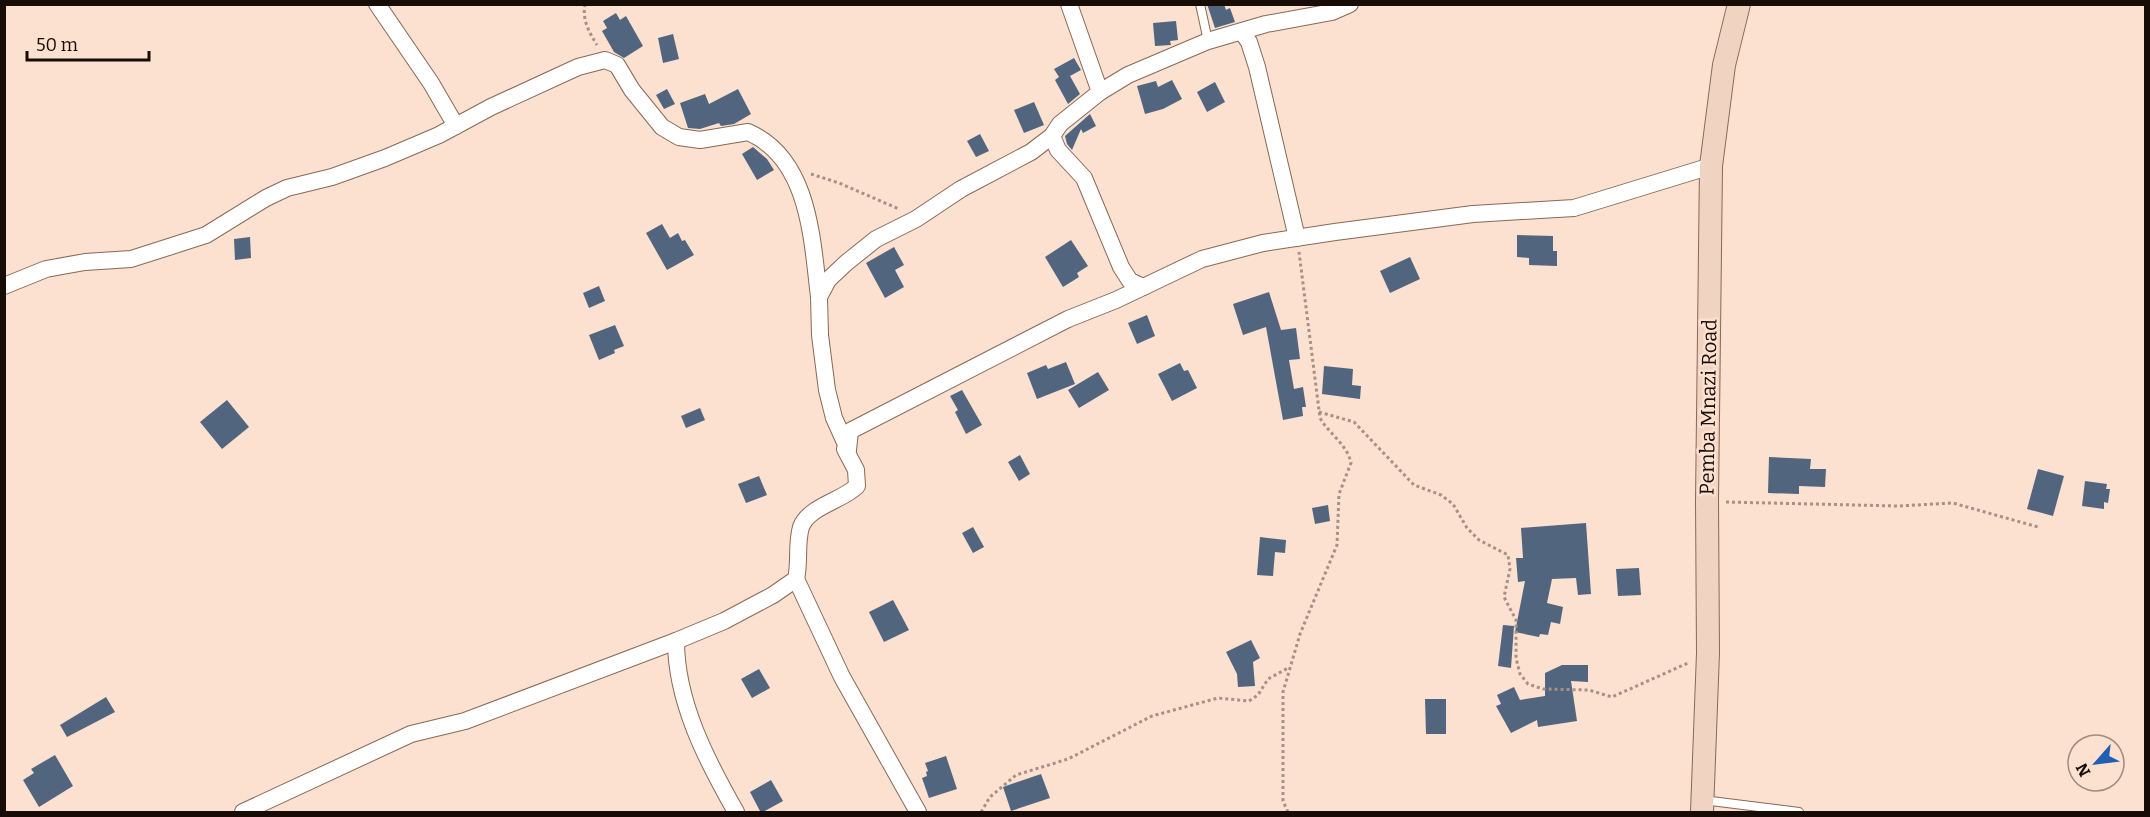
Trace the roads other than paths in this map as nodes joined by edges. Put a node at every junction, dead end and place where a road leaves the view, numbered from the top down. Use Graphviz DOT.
graph roads {
  1 [pos="377,4"];
  2 [pos="1069,4"];
  3 [pos="1200,4"];
  4 [pos="1350,4"];
  5 [pos="1739,4"];
  6 [pos="1242,32"];
  7 [pos="1208,41"];
  8 [pos="1100,92"];
  9 [pos="456,126"];
  10 [pos="1052,136"];
  11 [pos="1711,166"];
  12 [pos="1297,238"];
  13 [pos="4,286"];
  14 [pos="1143,287"];
  15 [pos="819,297"];
  16 [pos="848,450"];
  17 [pos="796,579"];
  18 [pos="676,641"];
  19 [pos="1702,806"];
  20 [pos="243,813"];
  21 [pos="736,813"];
  22 [pos="918,813"];
  23 [pos="1799,813"];
  1 -- 9 [label="street"];
  2 -- 8 [label="street"];
  3 -- 7 [label="lane"];
  4 -- 6 [label="street"];
  5 -- 11 [label="main road, Pemba Mnazi Road"];
  6 -- 7 [label="street"];
  6 -- 12 [label="street"];
  7 -- 8 [label="street"];
  8 -- 10 [label="street"];
  9 -- 13 [label="street"];
  9 -- 15 [label="street"];
  10 -- 14 [label="street"];
  10 -- 15 [label="street"];
  11 -- 12 [label="street"];
  11 -- 19 [label="main road, Pemba Mnazi Road"];
  12 -- 14 [label="street"];
  14 -- 16 [label="street"];
  15 -- 16 [label="street"];
  16 -- 17 [label="street"];
  17 -- 18 [label="street"];
  17 -- 22 [label="street"];
  18 -- 20 [label="street"];
  18 -- 21 [label="street"];
  19 -- 23 [label="lane"];
}
